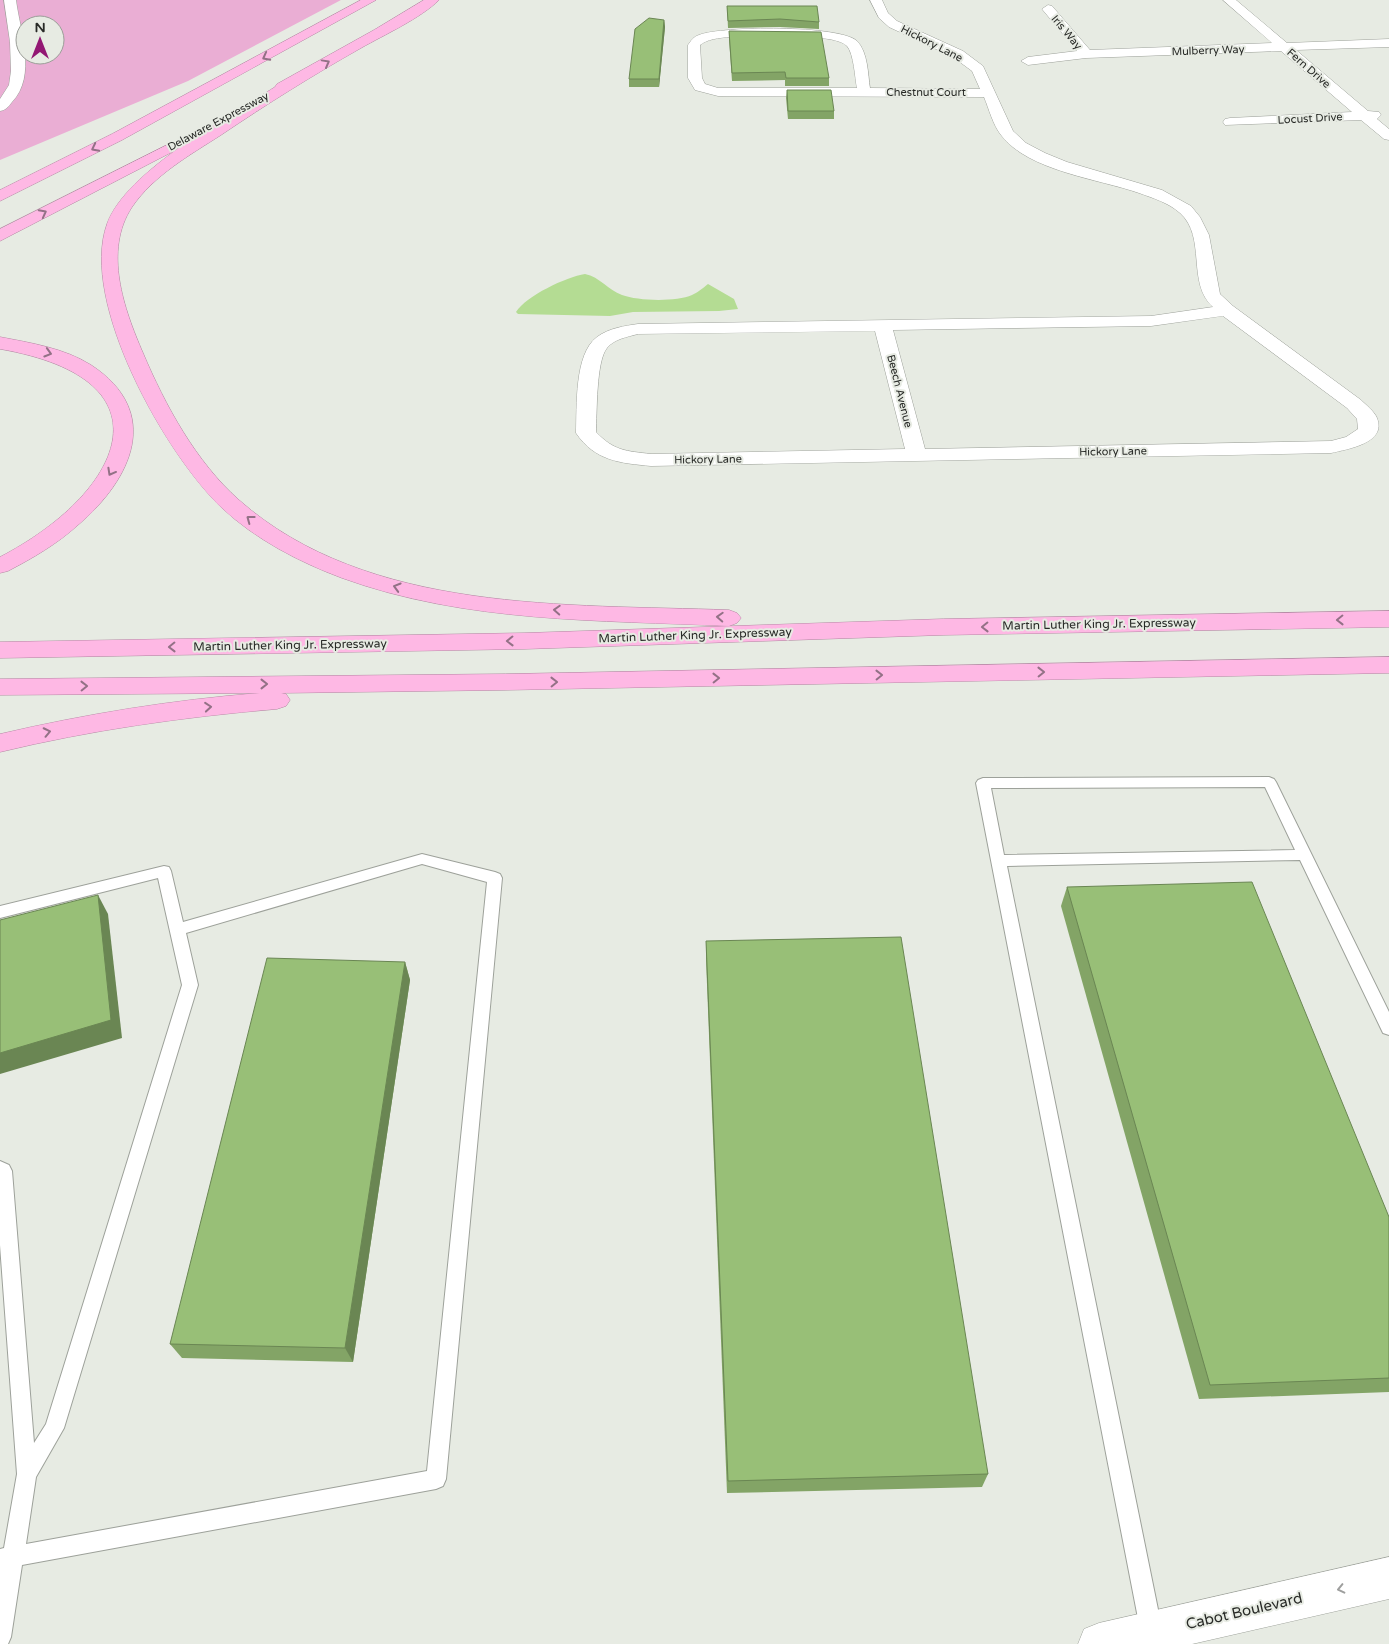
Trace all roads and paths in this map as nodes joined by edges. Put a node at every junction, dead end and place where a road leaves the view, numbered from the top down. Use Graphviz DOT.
graph roads {
  1 [pos="10,0"];
  2 [pos="370,0"];
  3 [pos="433,0"];
  4 [pos="876,0"];
  5 [pos="1229,0"];
  6 [pos="1048,9"];
  7 [pos="1389,43"];
  8 [pos="1286,48"];
  9 [pos="1086,54"];
  10 [pos="1028,62"];
  11 [pos="246,68"];
  12 [pos="299,78"];
  13 [pos="864,92"];
  14 [pos="988,93"];
  15 [pos="0,107"];
  16 [pos="1389,114"];
  17 [pos="1364,116"];
  18 [pos="1230,122"];
  19 [pos="1389,136"];
  20 [pos="46,157"];
  21 [pos="0,196"];
  22 [pos="0,236"];
  23 [pos="1227,310"];
  24 [pos="883,326"];
  25 [pos="0,343"];
  26 [pos="917,456"];
  27 [pos="0,566"];
  28 [pos="1389,619"];
  29 [pos="943,627"];
  30 [pos="0,650"];
  31 [pos="1389,665"];
  32 [pos="505,682"];
  33 [pos="0,688"];
  34 [pos="0,743"];
  35 [pos="1305,855"];
  36 [pos="998,861"];
  37 [pos="0,912"];
  38 [pos="177,930"];
  39 [pos="1389,1028"];
  40 [pos="0,1169"];
  41 [pos="27,1474"];
  42 [pos="7,1557"];
  43 [pos="1389,1578"];
  44 [pos="0,1637"];
  45 [pos="1153,1638"];
  46 [pos="1099,1644"];
  1 -- 15 [label="street"];
  2 -- 11 [label="highway, one-way"];
  12 -- 3 [label="highway, Delaware Expressway, one-way"];
  4 -- 14 [label="street, Hickory Lane"];
  5 -- 8 [label="street, Fern Drive"];
  6 -- 9 [label="street, Iris Way"];
  7 -- 8 [label="street, Mulberry Way"];
  8 -- 9 [label="street, Mulberry Way"];
  8 -- 17 [label="street, Fern Drive"];
  9 -- 10 [label="street, Mulberry Way"];
  11 -- 20 [label="highway"];
  11 -- 21 [label="highway, one-way"];
  22 -- 12 [label="highway, Delaware Expressway, one-way"];
  29 -- 12 [label="highway, one-way"];
  13 -- 13 [label="street, Chestnut Court"];
  13 -- 14 [label="street, Chestnut Court"];
  14 -- 23 [label="street, Hickory Lane"];
  16 -- 17 [label="street, Locust Drive"];
  17 -- 18 [label="street, Locust Drive"];
  17 -- 19 [label="street, Fern Drive"];
  23 -- 24 [label="street, Hickory Lane"];
  23 -- 26 [label="street, Hickory Lane"];
  24 -- 26 [label="street, Beech Avenue"];
  24 -- 26 [label="street, Hickory Lane"];
  25 -- 27 [label="highway, one-way"];
  28 -- 29 [label="highway, Martin Luther King Jr. Expressway, one-way"];
  29 -- 30 [label="highway, Martin Luther King Jr. Expressway, one-way"];
  32 -- 31 [label="highway, one-way"];
  33 -- 32 [label="highway, one-way"];
  34 -- 32 [label="highway, one-way"];
  35 -- 36 [label="lane"];
  35 -- 36 [label="lane"];
  35 -- 39 [label="lane"];
  36 -- 45 [label="lane"];
  37 -- 38 [label="lane"];
  38 -- 41 [label="lane"];
  38 -- 42 [label="lane"];
  40 -- 41 [label="lane"];
  41 -- 42 [label="lane"];
  42 -- 44 [label="lane"];
  43 -- 45 [label="street, Cabot Boulevard, one-way"];
  45 -- 46 [label="street, Cabot Boulevard"];
}
